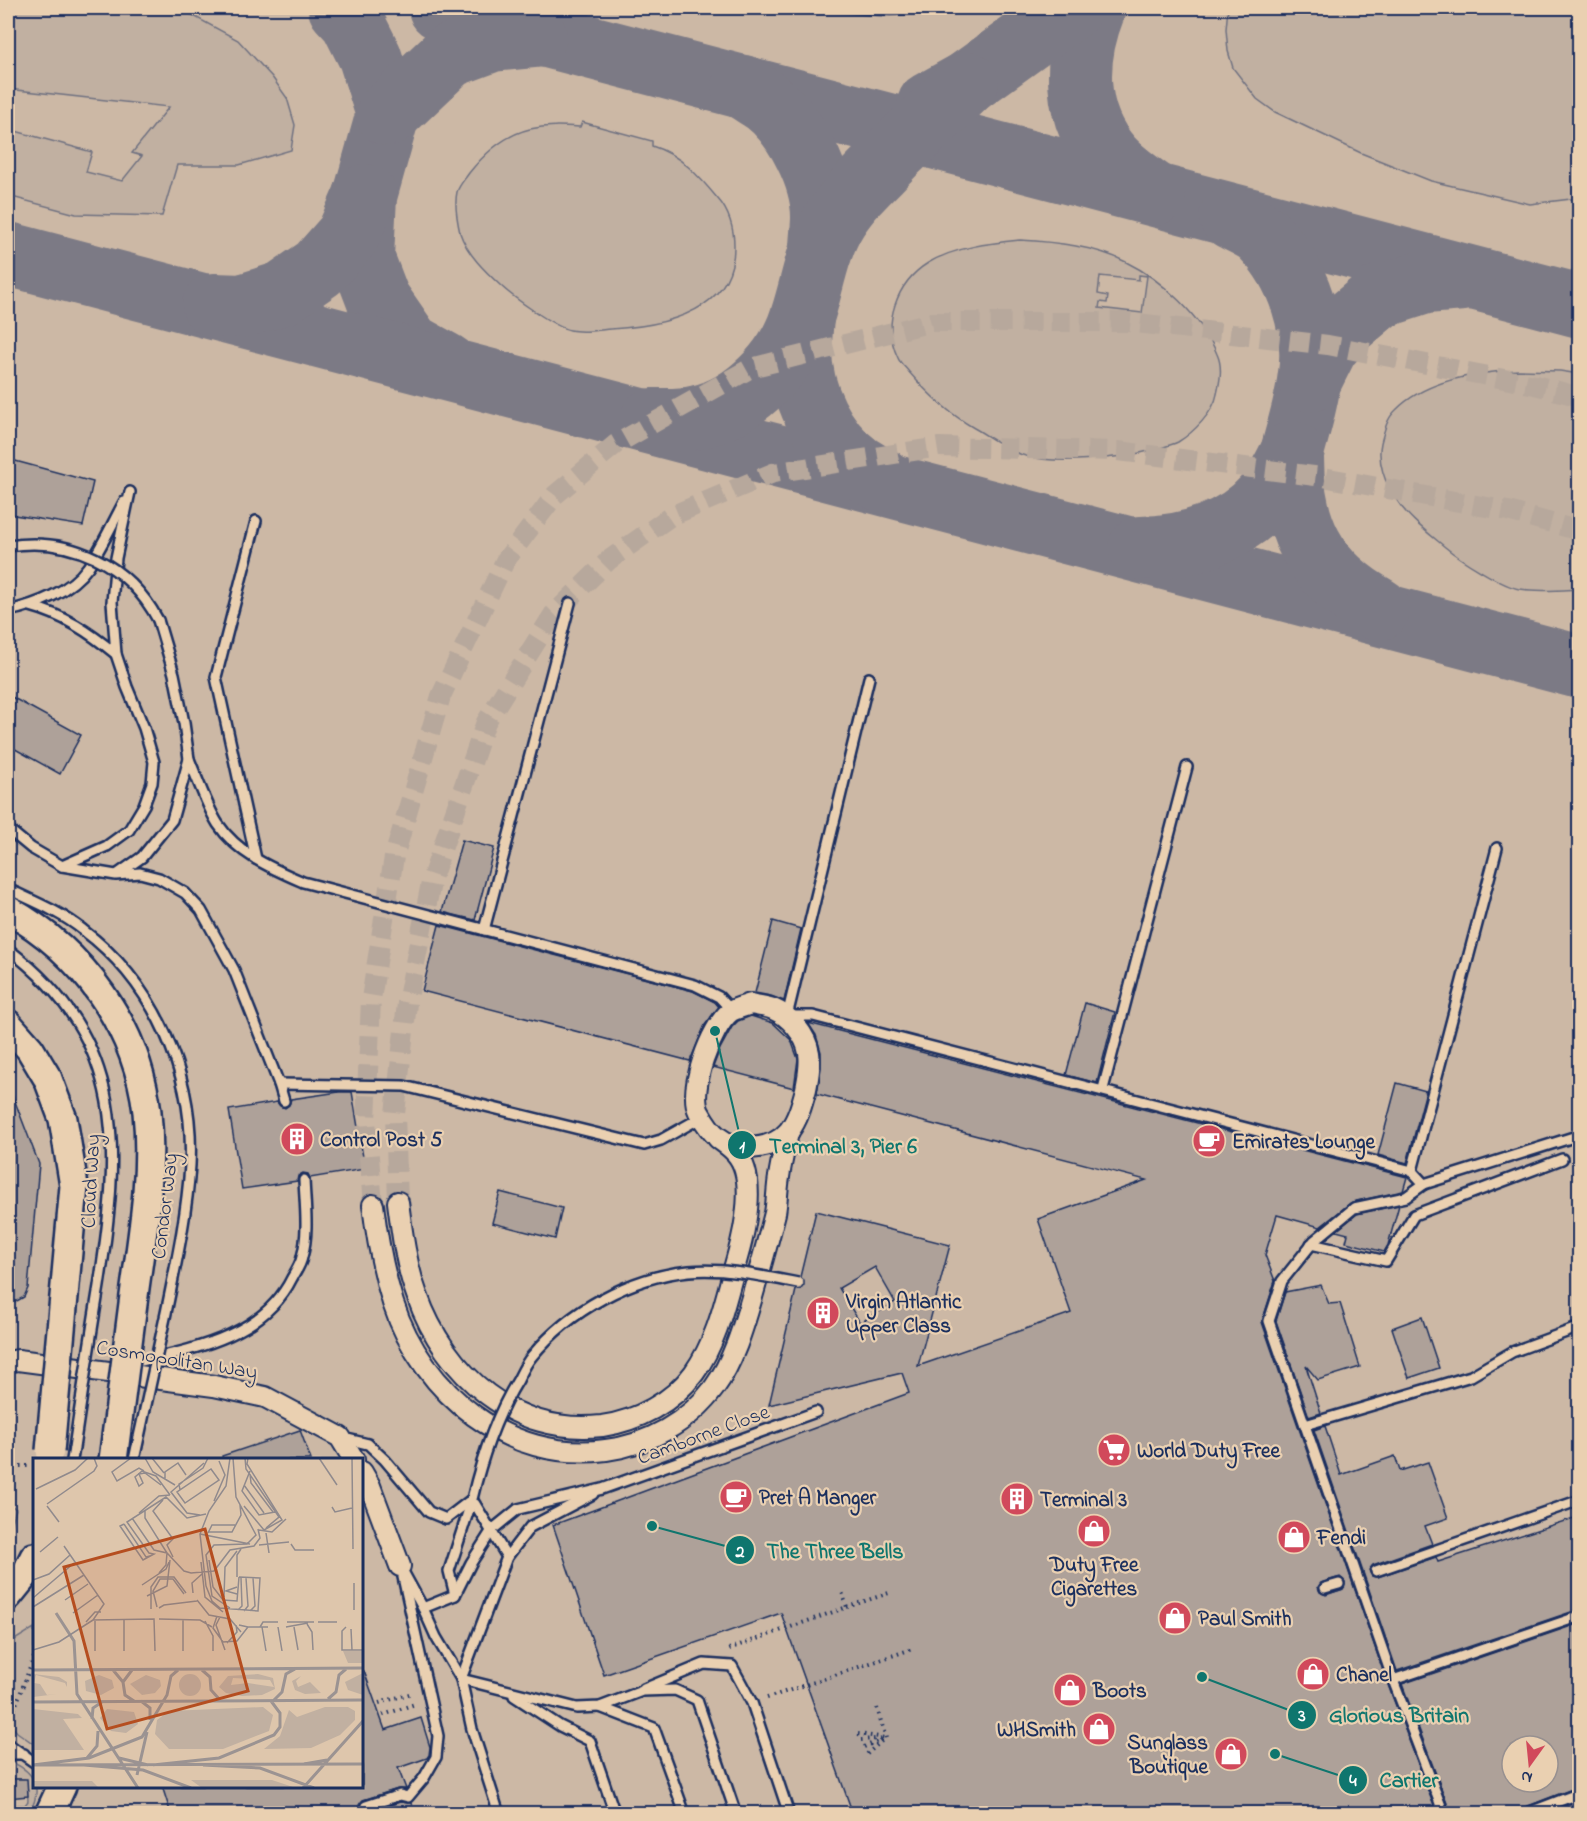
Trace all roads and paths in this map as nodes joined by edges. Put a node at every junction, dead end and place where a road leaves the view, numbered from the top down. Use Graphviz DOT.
graph roads {
  1 [pos="256,521"];
  2 [pos="8,546"];
  3 [pos="570,603"];
  4 [pos="30,606"];
  5 [pos="8,611"];
  6 [pos="116,654"];
  7 [pos="869,678"];
  8 [pos="189,759"];
  9 [pos="1187,767"];
  10 [pos="8,829"];
  11 [pos="1497,848"];
  12 [pos="256,859"];
  13 [pos="62,866"];
  14 [pos="116,875"];
  15 [pos="8,889"];
  16 [pos="8,910"];
  17 [pos="484,930"];
  18 [pos="8,949"];
  19 [pos="731,1010"];
  20 [pos="786,1016"];
  21 [pos="8,1024"];
  22 [pos="279,1084"];
  23 [pos="1103,1089"];
  24 [pos="284,1101"];
  25 [pos="702,1117"];
  26 [pos="788,1133"];
  27 [pos="1580,1135"];
  28 [pos="718,1138"];
  29 [pos="1562,1159"];
  30 [pos="1412,1171"];
  31 [pos="304,1179"];
  32 [pos="1424,1184"];
  33 [pos="398,1202"];
  34 [pos="373,1205"];
  35 [pos="1311,1244"];
  36 [pos="798,1283"];
  37 [pos="1580,1328"];
  38 [pos="8,1362"];
  39 [pos="100,1371"];
  40 [pos="816,1412"];
  41 [pos="1305,1425"];
  42 [pos="340,1437"];
  43 [pos="50,1458"];
  44 [pos="72,1458"];
  45 [pos="113,1458"];
  46 [pos="134,1458"];
  47 [pos="353,1458"];
  48 [pos="8,1466"];
  49 [pos="33,1466"];
  50 [pos="363,1474"];
  51 [pos="602,1489"];
  52 [pos="472,1499"];
  53 [pos="1580,1500"];
  54 [pos="492,1530"];
  55 [pos="507,1557"];
  56 [pos="33,1559"];
  57 [pos="400,1566"];
  58 [pos="1376,1571"];
  59 [pos="1339,1584"];
  60 [pos="1325,1588"];
  61 [pos="842,1592"];
  62 [pos="892,1592"];
  63 [pos="455,1595"];
  64 [pos="8,1596"];
  65 [pos="847,1607"];
  66 [pos="423,1608"];
  67 [pos="1580,1616"];
  68 [pos="912,1649"];
  69 [pos="723,1651"];
  70 [pos="33,1660"];
  71 [pos="461,1679"];
  72 [pos="1393,1680"];
  73 [pos="428,1688"];
  74 [pos="507,1692"];
  75 [pos="430,1700"];
  76 [pos="379,1703"];
  77 [pos="752,1703"];
  78 [pos="600,1707"];
  79 [pos="877,1708"];
  80 [pos="383,1714"];
  81 [pos="8,1726"];
  82 [pos="858,1734"];
  83 [pos="886,1738"];
  84 [pos="861,1740"];
  85 [pos="8,1744"];
  86 [pos="864,1747"];
  87 [pos="8,1754"];
  88 [pos="867,1754"];
  89 [pos="26,1755"];
  90 [pos="33,1761"];
  91 [pos="61,1788"];
  92 [pos="1580,1793"];
  93 [pos="49,1814"];
  94 [pos="368,1814"];
  95 [pos="499,1814"];
  96 [pos="615,1814"];
  97 [pos="684,1814"];
  98 [pos="736,1814"];
  99 [pos="789,1814"];
  100 [pos="1444,1814"];
  101 [pos="1525,1814"];
  1 -- 12 [label="lane"];
  2 -- 8 [label="lane, bridge"];
  3 -- 17 [label="lane"];
  4 -- 5 [label="lane"];
  4 -- 6 [label="lane"];
  4 -- 6 [label="lane"];
  6 -- 13 [label="lane"];
  7 -- 20 [label="lane"];
  8 -- 12 [label="lane"];
  8 -- 14 [label="lane"];
  9 -- 23 [label="lane"];
  10 -- 13 [label="lane"];
  11 -- 30 [label="lane"];
  12 -- 17 [label="lane"];
  13 -- 14 [label="lane"];
  14 -- 22 [label="lane"];
  15 -- 46 [label="lane, Condor Way, bridge"];
  16 -- 45 [label="street, bridge"];
  17 -- 19 [label="lane"];
  18 -- 44 [label="lane, Cloud Way, bridge"];
  19 -- 20 [label="street"];
  19 -- 25 [label="street"];
  20 -- 23 [label="lane"];
  20 -- 26 [label="street"];
  21 -- 43 [label="street, bridge"];
  22 -- 24 [label="lane"];
  22 -- 25 [label="lane"];
  23 -- 30 [label="lane"];
  25 -- 28 [label="street"];
  26 -- 28 [label="street"];
  26 -- 34 [label="street"];
  27 -- 32 [label="lane"];
  28 -- 33 [label="street"];
  29 -- 35 [label="lane"];
  30 -- 32 [label="lane"];
  31 -- 39 [label="lane"];
  32 -- 35 [label="lane"];
  35 -- 41 [label="lane"];
  36 -- 52 [label="lane, bridge"];
  37 -- 41 [label="lane"];
  38 -- 39 [label="street, Cosmopolitan Way"];
  39 -- 42 [label="street, Cosmopolitan Way"];
  40 -- 51 [label="lane, Camborne Close"];
  41 -- 72 [label="lane"];
  42 -- 47 [label="street"];
  42 -- 52 [label="lane"];
  48 -- 49 [label="path"];
  50 -- 57 [label="street"];
  51 -- 54 [label="lane, Camborne Close"];
  51 -- 55 [label="lane, Camborne Close"];
  52 -- 54 [label="lane"];
  52 -- 63 [label="lane"];
  53 -- 58 [label="lane"];
  54 -- 55 [label="lane"];
  54 -- 63 [label="lane, Camborne Close"];
  55 -- 71 [label="lane, Camborne Close"];
  56 -- 64 [label="street"];
  57 -- 66 [label="lane"];
  57 -- 73 [label="lane"];
  59 -- 60 [label="lane"];
  61 -- 65 [label="path"];
  62 -- 65 [label="path"];
  63 -- 66 [label="lane"];
  65 -- 69 [label="path"];
  66 -- 71 [label="lane"];
  67 -- 72 [label="lane"];
  68 -- 77 [label="path"];
  70 -- 81 [label="path"];
  71 -- 74 [label="lane"];
  71 -- 95 [label="lane"];
  72 -- 100 [label="lane"];
  73 -- 75 [label="lane"];
  73 -- 76 [label="path"];
  74 -- 78 [label="lane"];
  74 -- 96 [label="lane"];
  75 -- 80 [label="path"];
  75 -- 94 [label="lane"];
  77 -- 78 [label="lane"];
  77 -- 99 [label="lane"];
  78 -- 97 [label="lane"];
  78 -- 98 [label="lane"];
  79 -- 83 [label="path"];
  82 -- 83 [label="path"];
  83 -- 84 [label="path"];
  83 -- 86 [label="path"];
  83 -- 88 [label="path"];
  85 -- 89 [label="lane"];
  87 -- 89 [label="lane"];
  89 -- 90 [label="lane"];
  91 -- 93 [label="street"];
  92 -- 101 [label="lane"];
}
